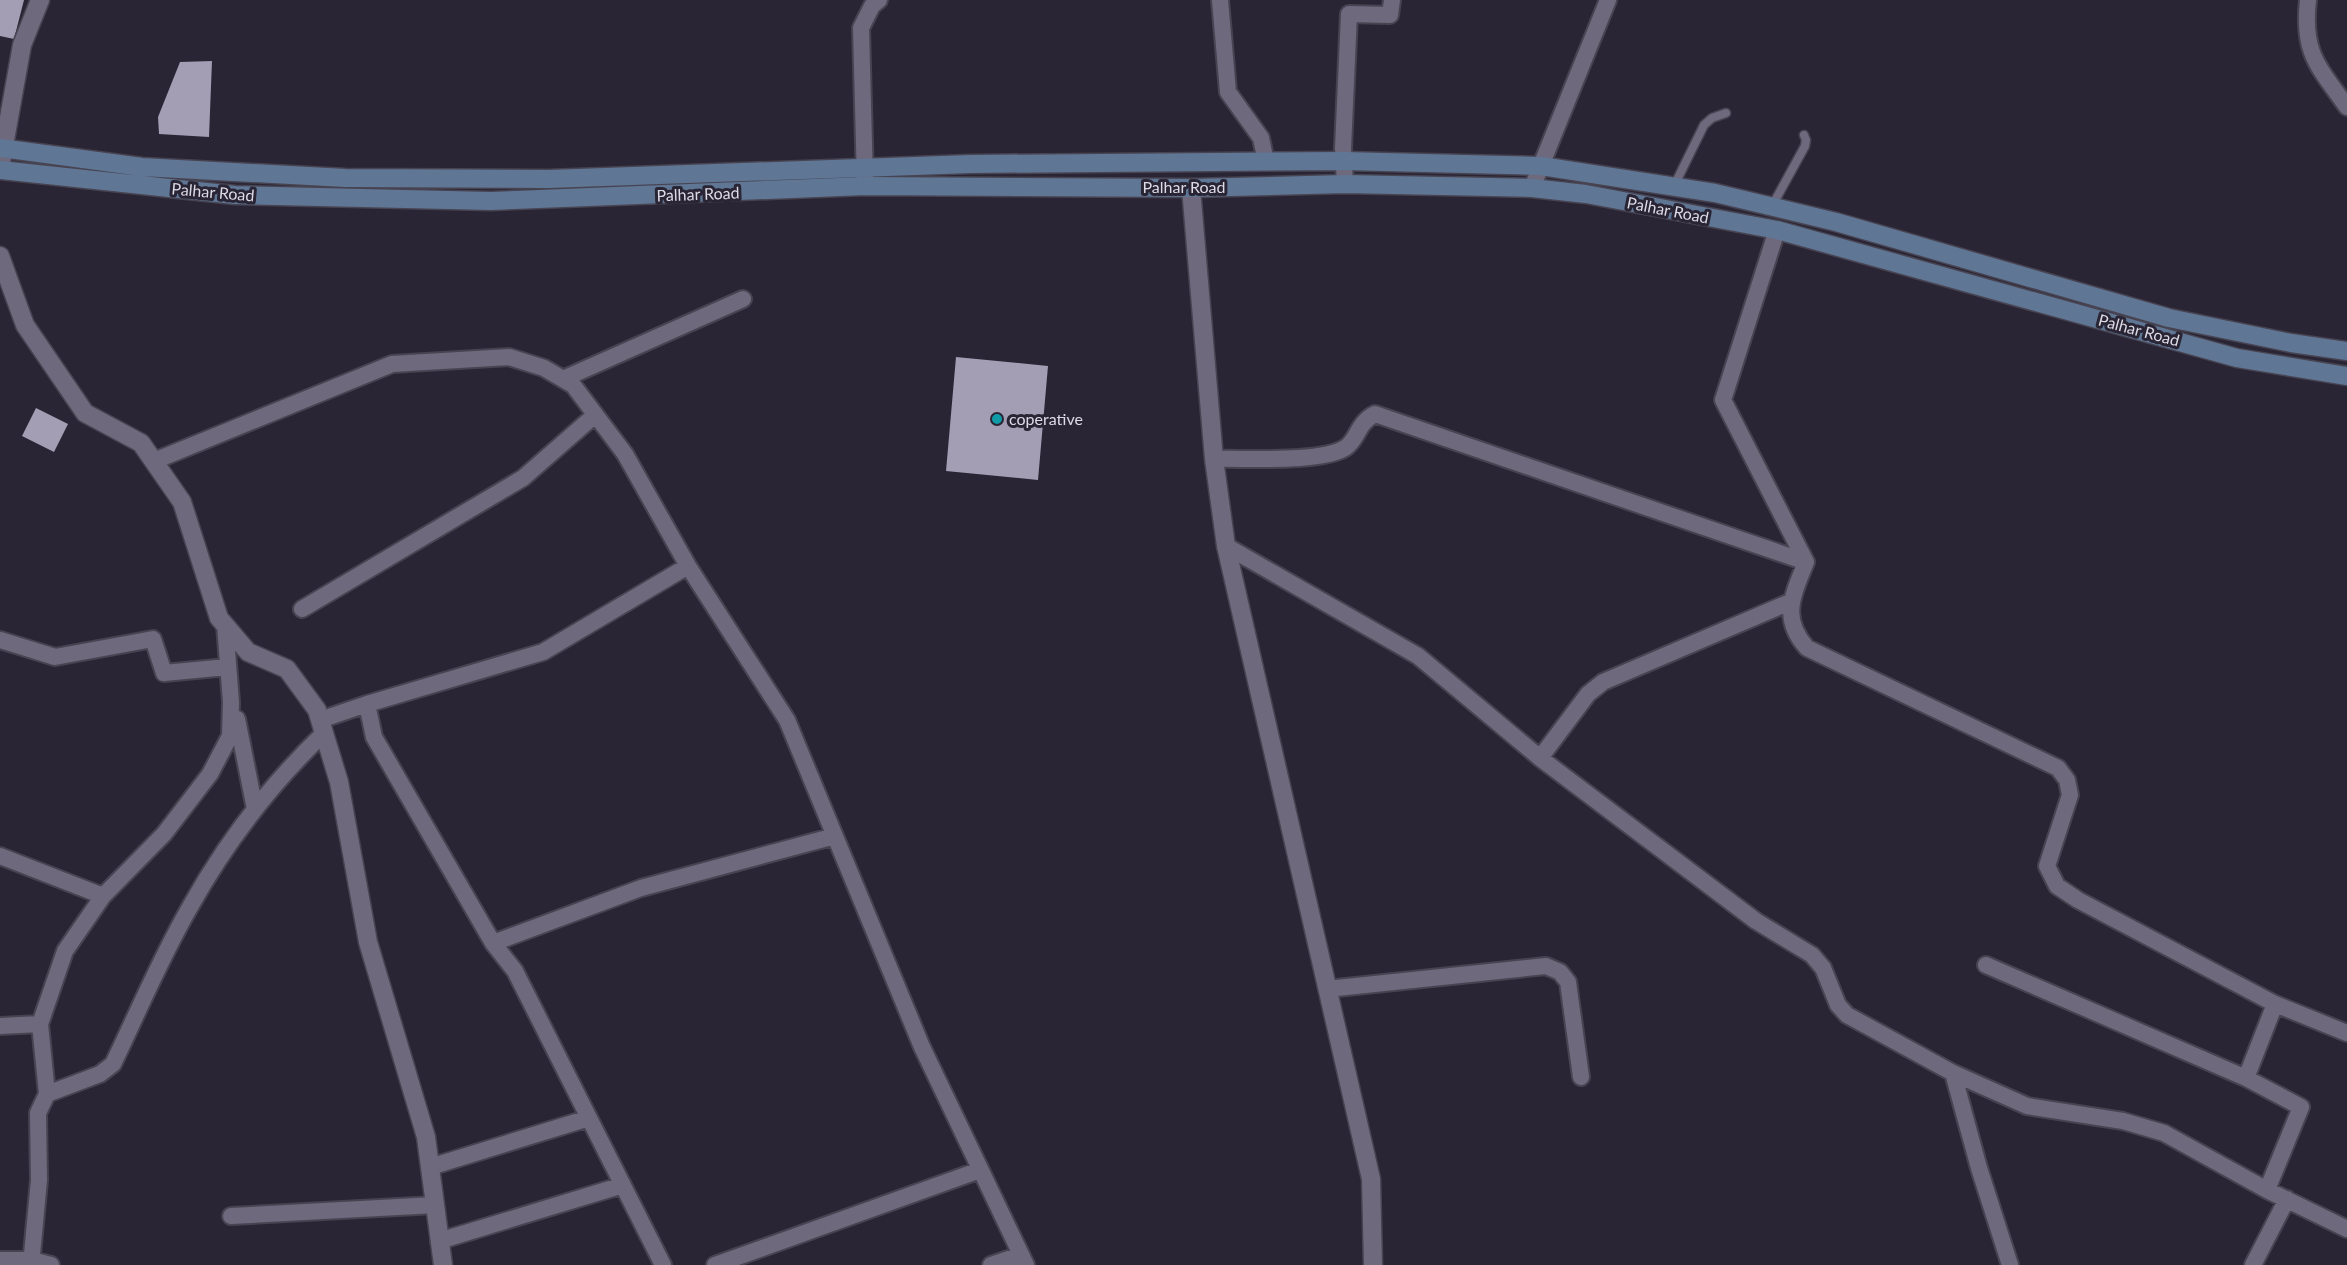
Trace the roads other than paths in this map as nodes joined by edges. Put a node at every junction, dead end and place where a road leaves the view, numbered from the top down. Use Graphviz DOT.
graph roads {
  1 [pos="40,0"];
  2 [pos="879,0"];
  3 [pos="1220,0"];
  4 [pos="1392,0"];
  5 [pos="1608,0"];
  6 [pos="2307,0"];
  7 [pos="2347,107"];
  8 [pos="1726,113"];
  9 [pos="1804,135"];
  10 [pos="2,148"];
  11 [pos="1344,161"];
  12 [pos="1266,162"];
  13 [pos="1541,166"];
  14 [pos="0,169"];
  15 [pos="865,177"];
  16 [pos="1345,184"];
  17 [pos="1674,186"];
  18 [pos="1191,188"];
  19 [pos="1532,188"];
  20 [pos="1772,206"];
  21 [pos="1777,230"];
  22 [pos="0,256"];
  23 [pos="743,299"];
  24 [pos="2347,351"];
  25 [pos="2347,376"];
  26 [pos="563,379"];
  27 [pos="596,415"];
  28 [pos="1214,459"];
  29 [pos="154,461"];
  30 [pos="1226,546"];
  31 [pos="1806,562"];
  32 [pos="688,566"];
  33 [pos="1790,602"];
  34 [pos="302,609"];
  35 [pos="225,625"];
  36 [pos="0,640"];
  37 [pos="227,667"];
  38 [pos="367,704"];
  39 [pos="322,726"];
  40 [pos="1540,758"];
  41 [pos="255,809"];
  42 [pos="834,836"];
  43 [pos="0,856"];
  44 [pos="103,896"];
  45 [pos="493,943"];
  46 [pos="1986,965"];
  47 [pos="1327,989"];
  48 [pos="2275,1004"];
  49 [pos="40,1024"];
  50 [pos="0,1026"];
  51 [pos="2347,1033"];
  52 [pos="1953,1073"];
  53 [pos="1581,1077"];
  54 [pos="2246,1078"];
  55 [pos="47,1094"];
  56 [pos="589,1118"];
  57 [pos="429,1167"];
  58 [pos="980,1170"];
  59 [pos="623,1185"];
  60 [pos="2267,1190"];
  61 [pos="2287,1199"];
  62 [pos="435,1204"];
  63 [pos="231,1216"];
  64 [pos="2347,1228"];
  65 [pos="440,1241"];
  66 [pos="0,1260"];
  67 [pos="1023,1260"];
  68 [pos="32,1262"];
  69 [pos="51,1265"];
  70 [pos="442,1265"];
  71 [pos="663,1265"];
  72 [pos="715,1265"];
  73 [pos="992,1265"];
  74 [pos="1373,1265"];
  75 [pos="2010,1265"];
  76 [pos="2253,1265"];
  1 -- 10 [label="street"];
  2 -- 15 [label="street"];
  3 -- 12 [label="street"];
  4 -- 11 [label="street"];
  5 -- 13 [label="street"];
  6 -- 7 [label="street"];
  8 -- 17 [label="lane"];
  9 -- 20 [label="lane"];
  10 -- 14 [label="street"];
  10 -- 15 [label="main road, Palhar Road"];
  11 -- 12 [label="main road, Palhar Road"];
  11 -- 13 [label="main road, Palhar Road"];
  11 -- 16 [label="street"];
  12 -- 15 [label="main road, Palhar Road"];
  13 -- 17 [label="main road, Palhar Road"];
  13 -- 19 [label="street"];
  14 -- 15 [label="main road, Palhar Road"];
  15 -- 18 [label="main road, Palhar Road"];
  16 -- 18 [label="main road, Palhar Road"];
  16 -- 19 [label="main road, Palhar Road"];
  17 -- 20 [label="main road, Palhar Road"];
  18 -- 28 [label="street"];
  19 -- 21 [label="main road, Palhar Road"];
  20 -- 24 [label="main road, Palhar Road"];
  21 -- 25 [label="main road, Palhar Road"];
  21 -- 31 [label="street"];
  22 -- 29 [label="street"];
  23 -- 26 [label="street"];
  26 -- 27 [label="street"];
  26 -- 29 [label="street"];
  27 -- 32 [label="street"];
  27 -- 34 [label="street"];
  28 -- 30 [label="street"];
  28 -- 31 [label="street"];
  29 -- 35 [label="street"];
  30 -- 40 [label="street"];
  30 -- 47 [label="street"];
  31 -- 33 [label="street"];
  32 -- 38 [label="street"];
  32 -- 42 [label="street"];
  33 -- 40 [label="street"];
  33 -- 48 [label="street"];
  35 -- 37 [label="street"];
  35 -- 39 [label="street"];
  36 -- 37 [label="street"];
  37 -- 41 [label="street"];
  37 -- 44 [label="street"];
  38 -- 39 [label="street"];
  38 -- 45 [label="street"];
  39 -- 41 [label="street"];
  39 -- 57 [label="street"];
  40 -- 52 [label="street"];
  41 -- 55 [label="street"];
  42 -- 45 [label="street"];
  42 -- 58 [label="street"];
  43 -- 44 [label="street"];
  44 -- 49 [label="street"];
  45 -- 56 [label="street"];
  46 -- 54 [label="street"];
  47 -- 53 [label="street"];
  47 -- 74 [label="street"];
  48 -- 51 [label="street"];
  48 -- 54 [label="street"];
  49 -- 50 [label="street"];
  49 -- 55 [label="street"];
  52 -- 60 [label="street"];
  52 -- 75 [label="street"];
  54 -- 60 [label="street"];
  55 -- 68 [label="street"];
  56 -- 57 [label="street"];
  56 -- 59 [label="street"];
  57 -- 62 [label="street"];
  58 -- 67 [label="street"];
  58 -- 72 [label="street"];
  59 -- 65 [label="street"];
  59 -- 71 [label="street"];
  60 -- 61 [label="street"];
  61 -- 64 [label="street"];
  61 -- 76 [label="street"];
  62 -- 63 [label="street"];
  62 -- 65 [label="street"];
  65 -- 70 [label="street"];
  66 -- 68 [label="street"];
  67 -- 73 [label="street"];
  68 -- 69 [label="street"];
}
